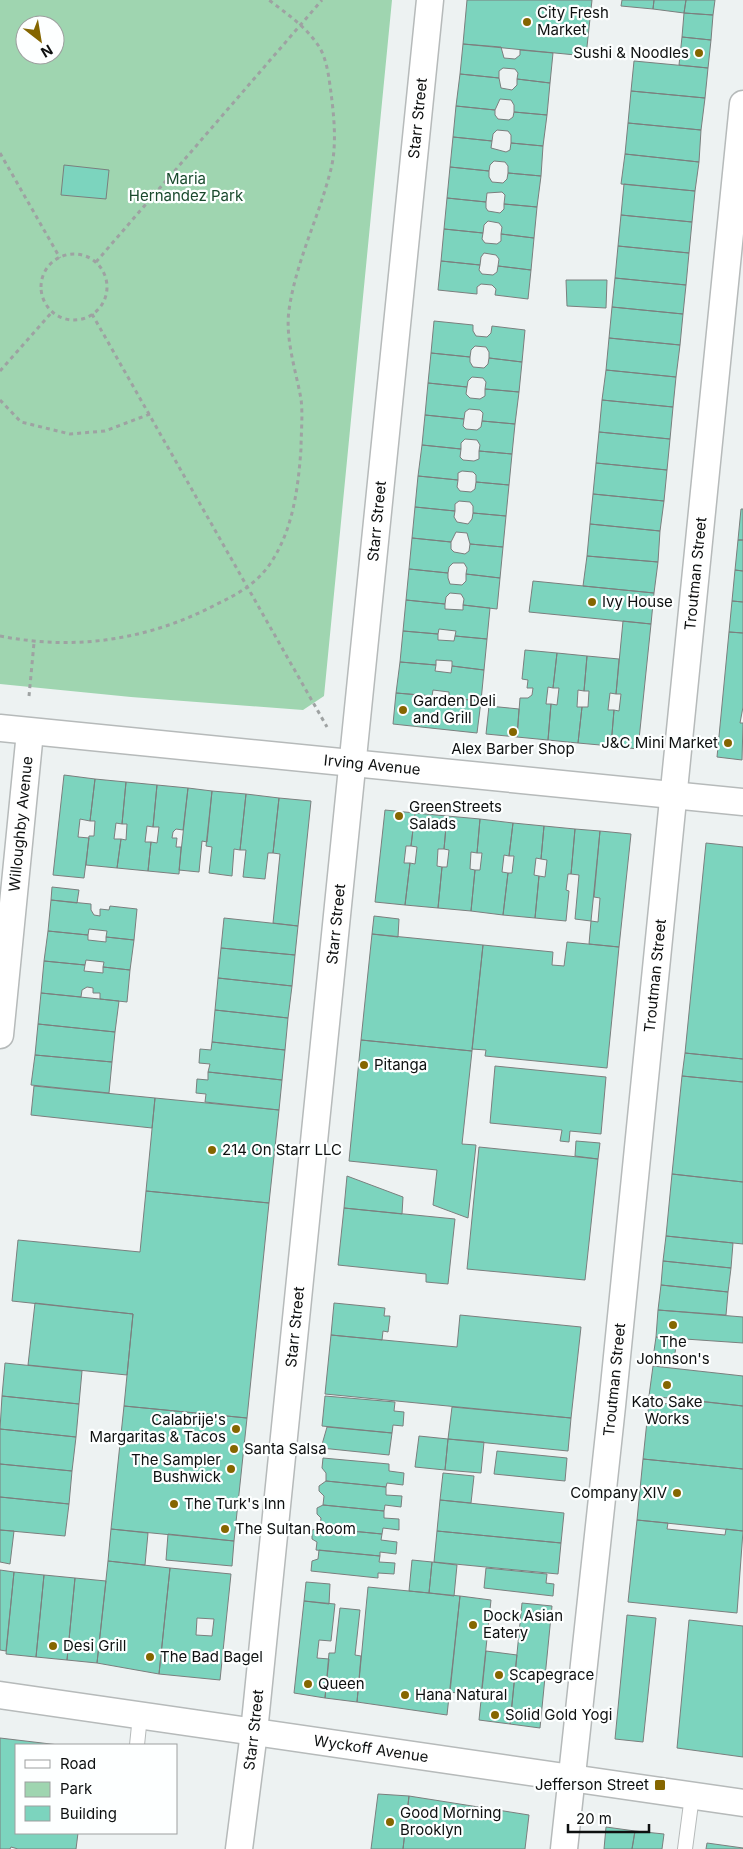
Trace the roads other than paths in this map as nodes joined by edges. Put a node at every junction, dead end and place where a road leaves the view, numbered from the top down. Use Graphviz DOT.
graph roads {
  1 [pos="430,0"];
  2 [pos="743,104"];
  3 [pos="0,728"];
  4 [pos="30,732"];
  5 [pos="352,765"];
  6 [pos="673,795"];
  7 [pos="743,802"];
  8 [pos="0,1035"];
  9 [pos="0,1695"];
  10 [pos="140,1716"];
  11 [pos="254,1732"];
  12 [pos="137,1744"];
  13 [pos="573,1779"];
  14 [pos="692,1796"];
  15 [pos="743,1803"];
  16 [pos="238,1849"];
  17 [pos="564,1849"];
  18 [pos="685,1849"];
  1 -- 5 [label="street, Starr Street"];
  2 -- 6 [label="street, Troutman Street"];
  3 -- 4 [label="street, Irving Avenue"];
  4 -- 5 [label="street, Irving Avenue"];
  4 -- 8 [label="street, Willoughby Avenue"];
  5 -- 6 [label="street, Irving Avenue"];
  5 -- 11 [label="street, Starr Street"];
  6 -- 7 [label="street, Irving Avenue"];
  6 -- 13 [label="street, Troutman Street"];
  9 -- 10 [label="street, Wyckoff Avenue"];
  10 -- 11 [label="street, Wyckoff Avenue"];
  10 -- 12 [label="lane"];
  11 -- 13 [label="street, Wyckoff Avenue"];
  11 -- 16 [label="street, Starr Street"];
  13 -- 14 [label="street, Wyckoff Avenue"];
  13 -- 17 [label="street, Troutman Street"];
  14 -- 15 [label="street, Wyckoff Avenue"];
  14 -- 18 [label="lane"];
}
